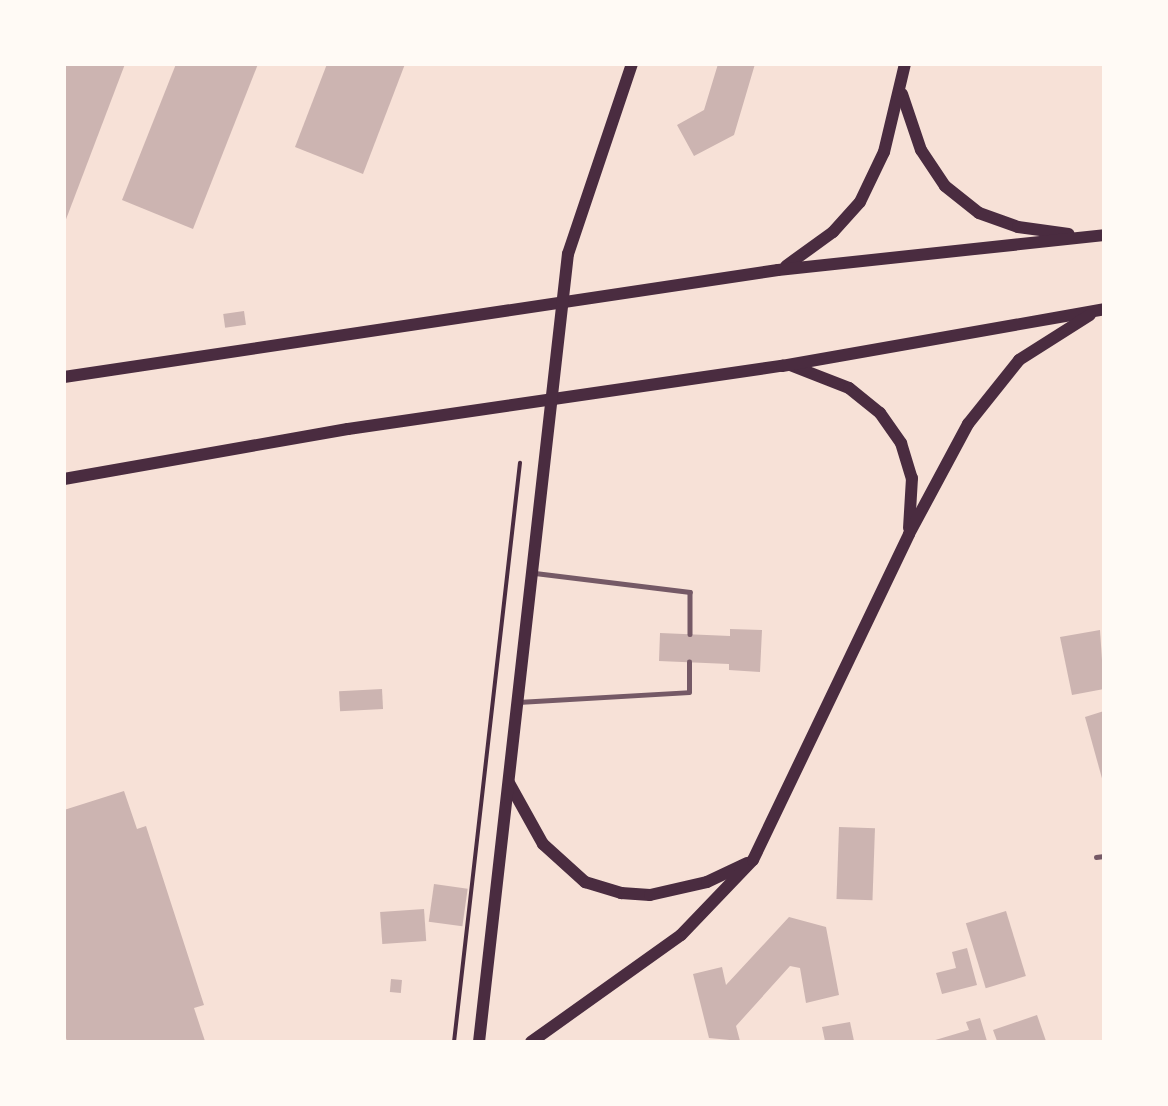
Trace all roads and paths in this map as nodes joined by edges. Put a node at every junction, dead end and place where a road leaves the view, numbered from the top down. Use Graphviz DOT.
graph roads {
  1 [pos="632,64"];
  2 [pos="906,64"];
  3 [pos="902,94"];
  4 [pos="1104,235"];
  5 [pos="1088,237"];
  6 [pos="778,270"];
  7 [pos="1101,309"];
  8 [pos="785,365"];
  9 [pos="64,377"];
  10 [pos="520,463"];
  11 [pos="64,479"];
  12 [pos="909,534"];
  13 [pos="531,573"];
  14 [pos="690,634"];
  15 [pos="689,662"];
  16 [pos="518,702"];
  17 [pos="509,783"];
  18 [pos="1104,856"];
  19 [pos="1096,857"];
  20 [pos="753,860"];
  21 [pos="454,1041"];
  22 [pos="479,1041"];
  23 [pos="531,1041"];
  1 -- 13 [label="main road"];
  2 -- 3 [label="main road"];
  3 -- 5 [label="main road"];
  3 -- 6 [label="main road"];
  4 -- 5 [label="main road"];
  5 -- 6 [label="main road"];
  6 -- 9 [label="main road"];
  7 -- 8 [label="main road"];
  7 -- 12 [label="main road"];
  8 -- 11 [label="main road"];
  8 -- 12 [label="main road"];
  10 -- 21 [label="path"];
  12 -- 20 [label="main road"];
  13 -- 14 [label="lane"];
  13 -- 16 [label="main road"];
  15 -- 16 [label="lane"];
  16 -- 17 [label="main road"];
  17 -- 20 [label="main road"];
  17 -- 22 [label="main road"];
  18 -- 19 [label="lane"];
  20 -- 23 [label="main road"];
}
